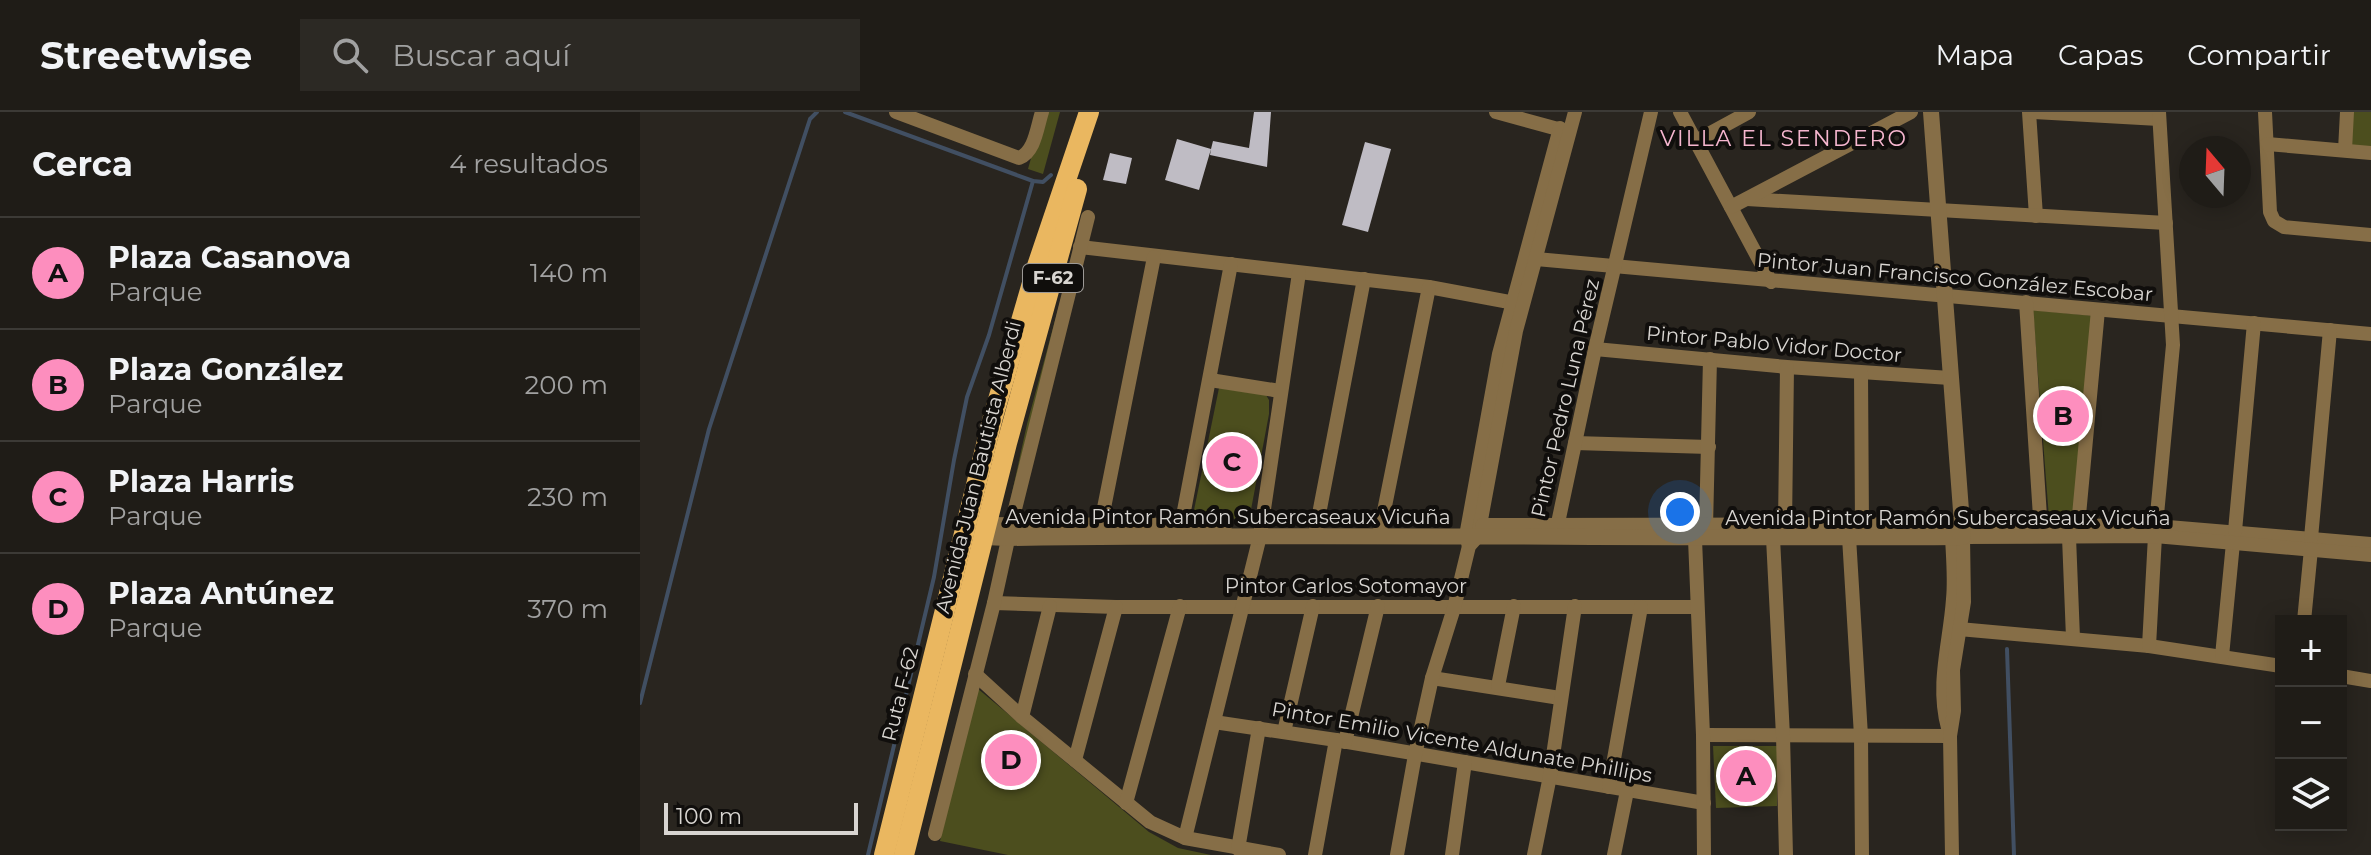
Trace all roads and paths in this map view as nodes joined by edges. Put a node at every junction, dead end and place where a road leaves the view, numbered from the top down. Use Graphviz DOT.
graph roads {
  1 [pos="896,112"];
  2 [pos="1042,112"];
  3 [pos="1089,112"];
  4 [pos="1098,112"];
  5 [pos="1496,112"];
  6 [pos="1565,112"];
  7 [pos="1575,112"];
  8 [pos="1651,112"];
  9 [pos="1680,112"];
  10 [pos="1749,112"];
  11 [pos="1911,112"];
  12 [pos="1922,112"];
  13 [pos="1931,112"];
  14 [pos="2032,112"];
  15 [pos="2265,112"];
  16 [pos="2347,112"];
  17 [pos="2159,115"];
  18 [pos="1564,131"];
  19 [pos="1696,141"];
  20 [pos="2267,144"];
  21 [pos="2345,150"];
  22 [pos="2371,153"];
  23 [pos="1747,199"];
  24 [pos="1731,207"];
  25 [pos="1932,211"];
  26 [pos="2036,216"];
  27 [pos="1088,217"];
  28 [pos="2166,223"];
  29 [pos="2371,235"];
  30 [pos="1080,247"];
  31 [pos="1154,257"];
  32 [pos="1536,259"];
  33 [pos="1231,264"];
  34 [pos="1615,267"];
  35 [pos="1299,273"];
  36 [pos="1364,279"];
  37 [pos="1771,282"];
  38 [pos="1429,287"];
  39 [pos="1940,294"];
  40 [pos="2026,302"];
  41 [pos="1517,304"];
  42 [pos="2098,310"];
  43 [pos="2173,315"];
  44 [pos="2254,323"];
  45 [pos="2330,330"];
  46 [pos="2371,334"];
  47 [pos="1595,349"];
  48 [pos="1010,358"];
  49 [pos="1710,359"];
  50 [pos="1787,367"];
  51 [pos="1861,373"];
  52 [pos="1945,378"];
  53 [pos="1210,380"];
  54 [pos="1280,391"];
  55 [pos="1575,443"];
  56 [pos="1709,447"];
  57 [pos="966,526"];
  58 [pos="986,530"];
  59 [pos="1316,530"];
  60 [pos="1010,531"];
  61 [pos="1099,531"];
  62 [pos="1179,531"];
  63 [pos="1260,531"];
  64 [pos="1380,531"];
  65 [pos="1556,531"];
  66 [pos="1856,531"];
  67 [pos="1957,531"];
  68 [pos="2074,531"];
  69 [pos="2155,531"];
  70 [pos="1779,532"];
  71 [pos="2041,532"];
  72 [pos="1700,533"];
  73 [pos="1472,534"];
  74 [pos="2234,537"];
  75 [pos="2311,544"];
  76 [pos="2371,544"];
  77 [pos="2371,555"];
  78 [pos="994,603"];
  79 [pos="1243,605"];
  80 [pos="1050,606"];
  81 [pos="1180,606"];
  82 [pos="1313,606"];
  83 [pos="1378,606"];
  84 [pos="1514,606"];
  85 [pos="1575,606"];
  86 [pos="1116,607"];
  87 [pos="1641,607"];
  88 [pos="1697,607"];
  89 [pos="1454,608"];
  90 [pos="2305,615"];
  91 [pos="1959,629"];
  92 [pos="2073,638"];
  93 [pos="2149,646"];
  94 [pos="2222,656"];
  95 [pos="2275,665"];
  96 [pos="975,674"];
  97 [pos="2347,677"];
  98 [pos="1432,678"];
  99 [pos="2371,681"];
  100 [pos="1498,686"];
  101 [pos="1560,698"];
  102 [pos="1022,717"];
  103 [pos="1214,722"];
  104 [pos="1259,728"];
  105 [pos="1284,732"];
  106 [pos="1703,735"];
  107 [pos="1783,736"];
  108 [pos="1861,736"];
  109 [pos="1950,736"];
  110 [pos="1340,741"];
  111 [pos="1415,755"];
  112 [pos="1075,760"];
  113 [pos="1465,762"];
  114 [pos="1550,776"];
  115 [pos="1609,787"];
  116 [pos="1627,791"];
  117 [pos="1126,803"];
  118 [pos="1704,803"];
  119 [pos="935,834"];
  120 [pos="1185,838"];
  121 [pos="907,845"];
  122 [pos="1238,849"];
  123 [pos="884,855"];
  124 [pos="1279,855"];
  125 [pos="1315,855"];
  126 [pos="1397,855"];
  127 [pos="1452,855"];
  128 [pos="1534,855"];
  129 [pos="1614,855"];
  130 [pos="1704,855"];
  131 [pos="1786,855"];
  132 [pos="1862,855"];
  133 [pos="1952,855"];
  1 -- 2 [label="street"];
  3 -- 48 [label="main road, Avenida Juan Bautista Alberdi / F-62"];
  4 -- 58 [label="main road, Avenida Juan Bautista Alberdi / F-62"];
  5 -- 18 [label="street"];
  6 -- 18 [label="street"];
  7 -- 18 [label="street"];
  8 -- 34 [label="street, Pintor Pedro Luna Pérez"];
  9 -- 19 [label="street"];
  10 -- 19 [label="street"];
  11 -- 23 [label="street"];
  12 -- 25 [label="street"];
  13 -- 25 [label="street"];
  14 -- 17 [label="street"];
  14 -- 26 [label="street"];
  15 -- 20 [label="street"];
  16 -- 21 [label="street"];
  17 -- 28 [label="street"];
  18 -- 32 [label="street"];
  18 -- 41 [label="street"];
  19 -- 24 [label="street"];
  20 -- 21 [label="street"];
  20 -- 29 [label="street"];
  21 -- 22 [label="street"];
  23 -- 24 [label="street"];
  23 -- 25 [label="street"];
  24 -- 37 [label="street"];
  25 -- 26 [label="street"];
  25 -- 39 [label="street"];
  26 -- 28 [label="street"];
  27 -- 30 [label="street"];
  28 -- 43 [label="street"];
  30 -- 31 [label="street"];
  30 -- 60 [label="street"];
  31 -- 33 [label="street"];
  31 -- 61 [label="street"];
  32 -- 34 [label="street, Pintor Juan Francisco González Escobar"];
  32 -- 41 [label="street"];
  33 -- 35 [label="street"];
  33 -- 53 [label="street"];
  34 -- 37 [label="street, Pintor Juan Francisco González Escobar"];
  34 -- 47 [label="street, Pintor Pedro Luna Pérez"];
  35 -- 36 [label="street"];
  35 -- 54 [label="street"];
  36 -- 38 [label="street"];
  36 -- 59 [label="street"];
  37 -- 39 [label="street, Pintor Juan Francisco González Escobar"];
  38 -- 41 [label="street"];
  38 -- 64 [label="street"];
  39 -- 40 [label="street, Pintor Juan Francisco González Escobar"];
  39 -- 52 [label="street"];
  40 -- 42 [label="street, Pintor Juan Francisco González Escobar"];
  40 -- 71 [label="street"];
  41 -- 73 [label="street"];
  42 -- 43 [label="street, Pintor Juan Francisco González Escobar"];
  42 -- 68 [label="street"];
  43 -- 44 [label="street, Pintor Juan Francisco González Escobar"];
  43 -- 69 [label="street"];
  44 -- 45 [label="street, Pintor Juan Francisco González Escobar"];
  44 -- 74 [label="street"];
  45 -- 46 [label="street, Pintor Juan Francisco González Escobar"];
  45 -- 75 [label="street"];
  47 -- 49 [label="street, Pintor Pablo Vidor Doctor"];
  47 -- 55 [label="street, Pintor Pedro Luna Pérez"];
  48 -- 57 [label="main road, Ruta F-62 / F-62"];
  49 -- 50 [label="street, Pintor Pablo Vidor Doctor"];
  49 -- 56 [label="street"];
  50 -- 51 [label="street, Pintor Pablo Vidor Doctor"];
  50 -- 70 [label="street"];
  51 -- 52 [label="street, Pintor Pablo Vidor Doctor"];
  51 -- 66 [label="street"];
  52 -- 67 [label="street"];
  53 -- 54 [label="street"];
  53 -- 62 [label="street"];
  54 -- 63 [label="street"];
  55 -- 56 [label="street"];
  55 -- 65 [label="street, Pintor Pedro Luna Pérez"];
  56 -- 72 [label="street"];
  57 -- 58 [label="street, Avenida Pintor Ramón Subercaseaux Vicuña"];
  57 -- 123 [label="main road, Ruta F-62 / F-62"];
  58 -- 60 [label="street, Avenida Pintor Ramón Subercaseaux Vicuña"];
  58 -- 121 [label="main road, Avenida Juan Bautista Alberdi / F-62"];
  59 -- 63 [label="street, Avenida Pintor Ramón Subercaseaux Vicuña"];
  59 -- 64 [label="street, Avenida Pintor Ramón Subercaseaux Vicuña"];
  60 -- 61 [label="street, Avenida Pintor Ramón Subercaseaux Vicuña"];
  60 -- 78 [label="street"];
  61 -- 62 [label="street, Avenida Pintor Ramón Subercaseaux Vicuña"];
  62 -- 63 [label="street, Avenida Pintor Ramón Subercaseaux Vicuña"];
  63 -- 79 [label="street"];
  64 -- 73 [label="street, Avenida Pintor Ramón Subercaseaux Vicuña"];
  65 -- 72 [label="street, Avenida Pintor Ramón Subercaseaux Vicuña"];
  65 -- 73 [label="street, Avenida Pintor Ramón Subercaseaux Vicuña"];
  66 -- 67 [label="street, Avenida Pintor Ramón Subercaseaux Vicuña"];
  66 -- 70 [label="street, Avenida Pintor Ramón Subercaseaux Vicuña"];
  66 -- 108 [label="street"];
  67 -- 71 [label="street, Avenida Pintor Ramón Subercaseaux Vicuña"];
  67 -- 91 [label="street"];
  67 -- 109 [label="street"];
  68 -- 69 [label="street, Avenida Pintor Ramón Subercaseaux Vicuña"];
  68 -- 71 [label="street, Avenida Pintor Ramón Subercaseaux Vicuña"];
  68 -- 92 [label="street"];
  69 -- 74 [label="street, Avenida Pintor Ramón Subercaseaux Vicuña"];
  69 -- 93 [label="street"];
  70 -- 72 [label="street, Avenida Pintor Ramón Subercaseaux Vicuña"];
  70 -- 107 [label="street"];
  72 -- 88 [label="street"];
  73 -- 89 [label="street"];
  74 -- 75 [label="street, Avenida Pintor Ramón Subercaseaux Vicuña"];
  74 -- 94 [label="street"];
  75 -- 76 [label="street, Avenida Pintor Ramón Subercaseaux Vicuña"];
  75 -- 77 [label="street, Avenida Pintor Ramón Subercaseaux Vicuña"];
  75 -- 90 [label="street"];
  78 -- 80 [label="street, Pintor Carlos Sotomayor"];
  78 -- 96 [label="street"];
  79 -- 81 [label="street, Pintor Carlos Sotomayor"];
  79 -- 82 [label="street, Pintor Carlos Sotomayor"];
  79 -- 103 [label="street"];
  80 -- 86 [label="street, Pintor Carlos Sotomayor"];
  80 -- 102 [label="street"];
  81 -- 86 [label="street, Pintor Carlos Sotomayor"];
  81 -- 117 [label="street"];
  82 -- 83 [label="street, Pintor Carlos Sotomayor"];
  82 -- 105 [label="street"];
  83 -- 89 [label="street, Pintor Carlos Sotomayor"];
  83 -- 110 [label="street"];
  84 -- 85 [label="street, Pintor Carlos Sotomayor"];
  84 -- 89 [label="street, Pintor Carlos Sotomayor"];
  84 -- 100 [label="street"];
  85 -- 87 [label="street, Pintor Carlos Sotomayor"];
  85 -- 101 [label="street"];
  86 -- 112 [label="street"];
  87 -- 88 [label="street, Pintor Carlos Sotomayor"];
  87 -- 115 [label="street"];
  88 -- 106 [label="street"];
  89 -- 98 [label="street"];
  91 -- 92 [label="street"];
  91 -- 109 [label="street"];
  92 -- 93 [label="street"];
  93 -- 94 [label="street"];
  94 -- 95 [label="street"];
  96 -- 102 [label="street"];
  96 -- 119 [label="street"];
  97 -- 99 [label="street"];
  98 -- 100 [label="street"];
  98 -- 111 [label="street"];
  100 -- 101 [label="street"];
  101 -- 114 [label="street"];
  102 -- 112 [label="street"];
  103 -- 104 [label="street, Pintor Emilio Vicente Aldunate Phillips"];
  103 -- 120 [label="street"];
  104 -- 105 [label="street, Pintor Emilio Vicente Aldunate Phillips"];
  104 -- 122 [label="street"];
  105 -- 110 [label="street, Pintor Emilio Vicente Aldunate Phillips"];
  106 -- 107 [label="street"];
  106 -- 118 [label="street"];
  107 -- 108 [label="street"];
  107 -- 131 [label="street"];
  108 -- 109 [label="street"];
  108 -- 132 [label="street"];
  109 -- 133 [label="street"];
  110 -- 111 [label="street, Pintor Emilio Vicente Aldunate Phillips"];
  110 -- 125 [label="street"];
  111 -- 113 [label="street, Pintor Emilio Vicente Aldunate Phillips"];
  111 -- 126 [label="street"];
  112 -- 117 [label="street"];
  113 -- 114 [label="street, Pintor Emilio Vicente Aldunate Phillips"];
  113 -- 127 [label="street"];
  114 -- 115 [label="street, Pintor Emilio Vicente Aldunate Phillips"];
  114 -- 128 [label="street"];
  115 -- 116 [label="street, Pintor Emilio Vicente Aldunate Phillips"];
  116 -- 118 [label="street, Pintor Emilio Vicente Aldunate Phillips"];
  116 -- 129 [label="street"];
  117 -- 120 [label="street"];
  118 -- 130 [label="street"];
  120 -- 122 [label="street"];
  122 -- 124 [label="street"];
}
